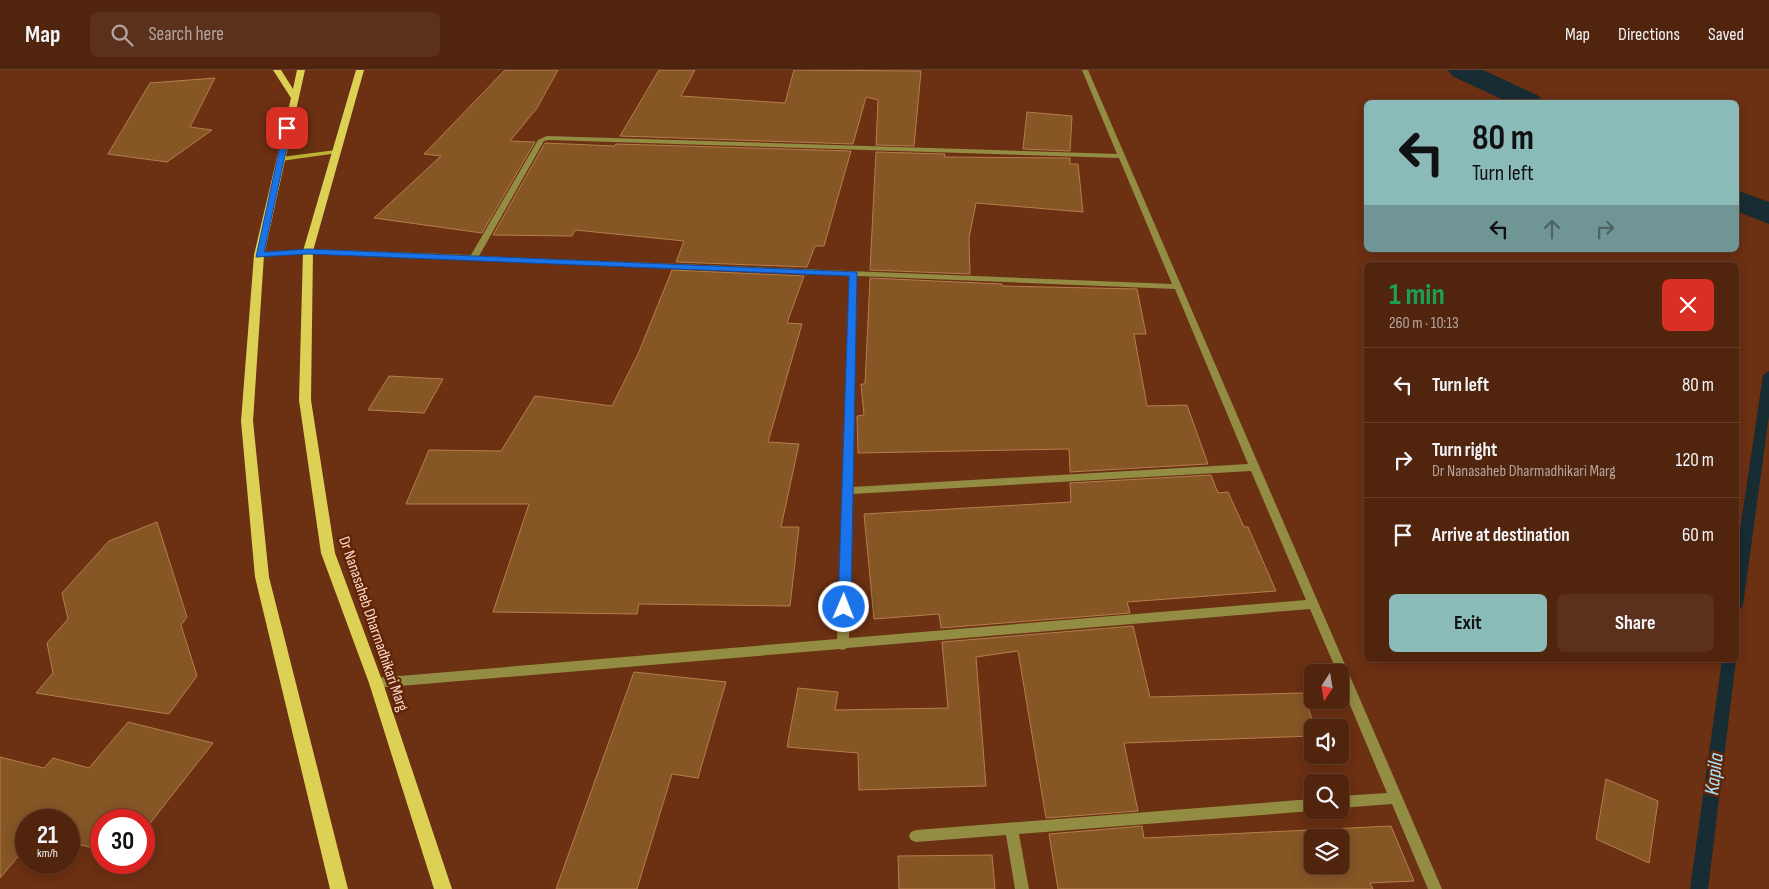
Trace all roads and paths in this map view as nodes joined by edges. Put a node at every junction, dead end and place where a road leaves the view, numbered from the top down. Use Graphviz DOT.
graph roads {
  1 [pos="277,70"];
  2 [pos="301,70"];
  3 [pos="1085,70"];
  4 [pos="361,72"];
  5 [pos="294,97"];
  6 [pos="336,152"];
  7 [pos="1122,156"];
  8 [pos="281,159"];
  9 [pos="308,252"];
  10 [pos="259,255"];
  11 [pos="473,259"];
  12 [pos="853,274"];
  13 [pos="1177,287"];
  14 [pos="1254,468"];
  15 [pos="848,491"];
  16 [pos="1312,604"];
  17 [pos="844,645"];
  18 [pos="376,683"];
  19 [pos="1396,798"];
  20 [pos="1349,801"];
  21 [pos="1304,806"];
  22 [pos="1012,828"];
  23 [pos="916,836"];
  24 [pos="339,889"];
  25 [pos="443,889"];
  26 [pos="1022,889"];
  27 [pos="1435,889"];
  1 -- 5 [label="main road"];
  2 -- 5 [label="main road"];
  3 -- 7 [label="street"];
  4 -- 6 [label="main road, Dr Nanasaheb Dharmadhikari Marg"];
  5 -- 8 [label="main road"];
  6 -- 8 [label="main road"];
  6 -- 9 [label="main road, Dr Nanasaheb Dharmadhikari Marg"];
  7 -- 11 [label="street"];
  7 -- 13 [label="street"];
  8 -- 10 [label="main road"];
  9 -- 10 [label="street"];
  9 -- 11 [label="street"];
  9 -- 18 [label="main road, Dr Nanasaheb Dharmadhikari Marg"];
  10 -- 24 [label="main road"];
  11 -- 12 [label="street"];
  12 -- 13 [label="street"];
  12 -- 15 [label="street"];
  13 -- 14 [label="street"];
  14 -- 15 [label="street"];
  14 -- 16 [label="street"];
  15 -- 17 [label="street"];
  16 -- 17 [label="street"];
  16 -- 19 [label="street"];
  17 -- 18 [label="street"];
  18 -- 25 [label="main road, Dr Nanasaheb Dharmadhikari Marg"];
  19 -- 20 [label="street"];
  19 -- 27 [label="street"];
  21 -- 22 [label="street"];
  22 -- 23 [label="street"];
  22 -- 26 [label="street"];
}
